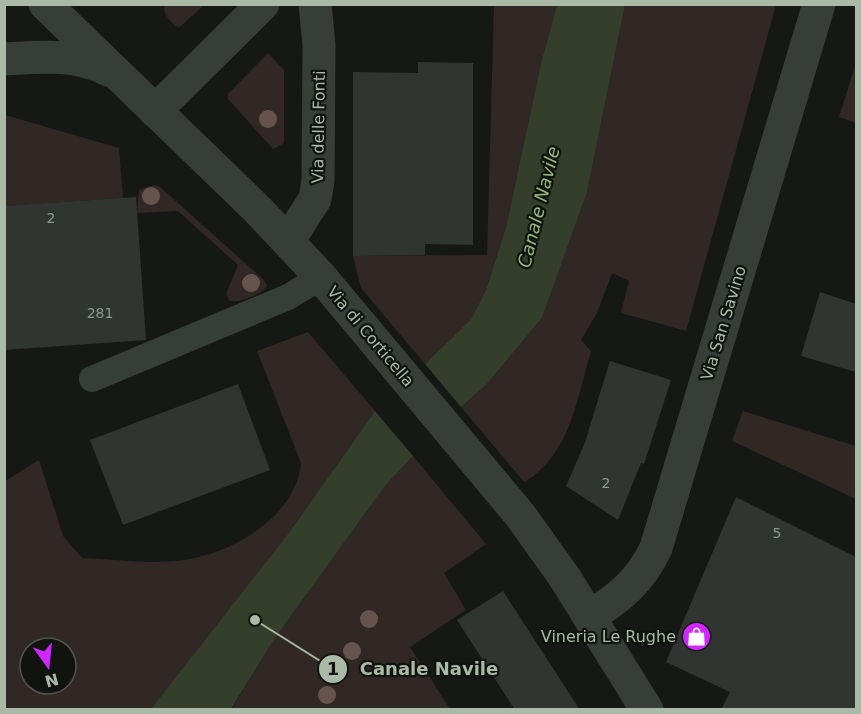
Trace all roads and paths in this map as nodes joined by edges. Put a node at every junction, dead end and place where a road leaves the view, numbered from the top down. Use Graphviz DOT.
graph roads {
  1 [pos="45,4"];
  2 [pos="263,4"];
  3 [pos="315,4"];
  4 [pos="819,4"];
  5 [pos="4,58"];
  6 [pos="114,73"];
  7 [pos="155,111"];
  8 [pos="288,241"];
  9 [pos="321,277"];
  10 [pos="92,379"];
  11 [pos="590,616"];
  12 [pos="648,710"];
  1 -- 6 [label="street, Via di Corticella"];
  2 -- 7 [label="street"];
  3 -- 8 [label="street, Via delle Fonti"];
  4 -- 11 [label="street, Via San Savino"];
  5 -- 6 [label="street"];
  6 -- 7 [label="street, Via di Corticella"];
  7 -- 8 [label="street, Via di Corticella"];
  8 -- 9 [label="street, Via di Corticella"];
  9 -- 10 [label="lane"];
  9 -- 11 [label="street, Via di Corticella"];
  11 -- 12 [label="street, Via di Corticella"];
}
